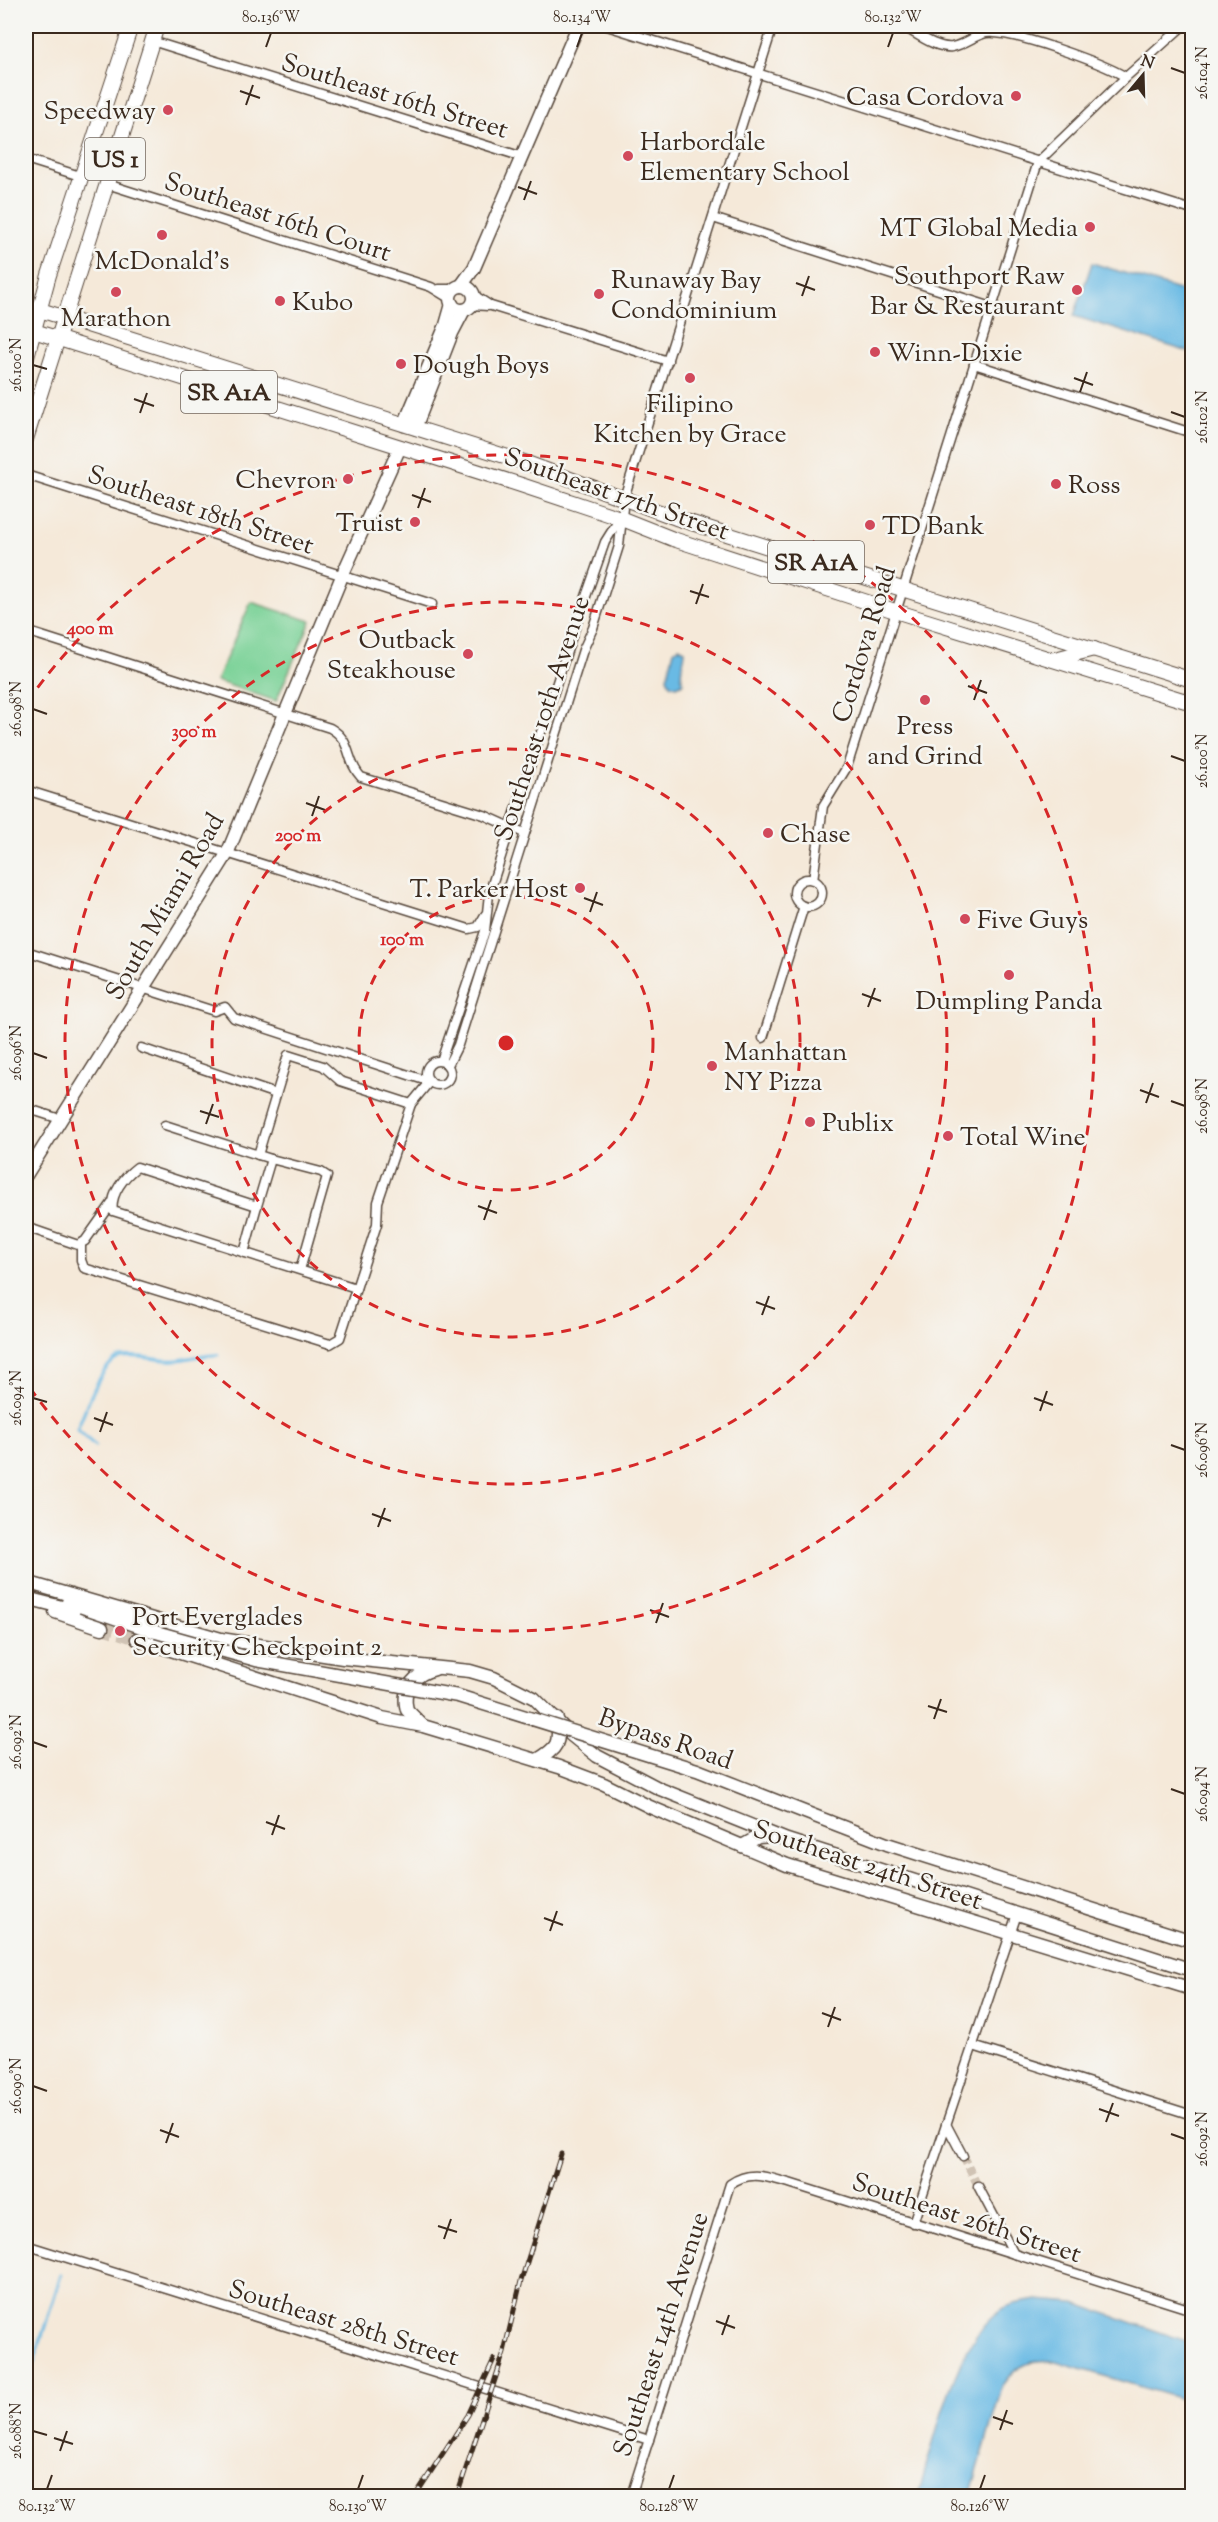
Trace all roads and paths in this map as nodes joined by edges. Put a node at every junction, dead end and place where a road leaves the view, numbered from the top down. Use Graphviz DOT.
graph roads {
  1 [pos="110,26"];
  2 [pos="157,26"];
  3 [pos="578,26"];
  4 [pos="607,26"];
  5 [pos="772,26"];
  6 [pos="902,26"];
  7 [pos="1183,26"];
  8 [pos="130,28"];
  9 [pos="152,41"];
  10 [pos="758,73"];
  11 [pos="1126,77"];
  12 [pos="523,157"];
  13 [pos="26,159"];
  14 [pos="1038,162"];
  15 [pos="80,176"];
  16 [pos="107,184"];
  17 [pos="1192,210"];
  18 [pos="713,218"];
  19 [pos="462,297"];
  20 [pos="26,305"];
  21 [pos="992,307"];
  22 [pos="40,310"];
  23 [pos="64,318"];
  24 [pos="30,329"];
  25 [pos="58,338"];
  26 [pos="26,360"];
  27 [pos="668,361"];
  28 [pos="974,364"];
  29 [pos="409,426"];
  30 [pos="1192,433"];
  31 [pos="439,436"];
  32 [pos="26,439"];
  33 [pos="400,447"];
  34 [pos="26,475"];
  35 [pos="624,498"];
  36 [pos="620,518"];
  37 [pos="342,576"];
  38 [pos="902,588"];
  39 [pos="432,604"];
  40 [pos="895,611"];
  41 [pos="26,631"];
  42 [pos="1094,649"];
  43 [pos="1124,658"];
  44 [pos="1053,660"];
  45 [pos="1081,669"];
  46 [pos="1192,680"];
  47 [pos="1192,703"];
  48 [pos="285,714"];
  49 [pos="532,759"];
  50 [pos="546,764"];
  51 [pos="26,790"];
  52 [pos="511,827"];
  53 [pos="524,833"];
  54 [pos="227,854"];
  55 [pos="813,880"];
  56 [pos="804,906"];
  57 [pos="489,907"];
  58 [pos="26,951"];
  59 [pos="144,989"];
  60 [pos="763,1038"];
  61 [pos="141,1048"];
  62 [pos="444,1063"];
  63 [pos="429,1080"];
  64 [pos="276,1094"];
  65 [pos="411,1104"];
  66 [pos="26,1108"];
  67 [pos="60,1119"];
  68 [pos="165,1125"];
  69 [pos="258,1155"];
  70 [pos="271,1159"];
  71 [pos="26,1175"];
  72 [pos="112,1203"];
  73 [pos="258,1206"];
  74 [pos="26,1227"];
  75 [pos="81,1243"];
  76 [pos="244,1253"];
  77 [pos="300,1270"];
  78 [pos="356,1288"];
  79 [pos="26,1582"];
  80 [pos="26,1600"];
  81 [pos="114,1619"];
  82 [pos="102,1628"];
  83 [pos="137,1639"];
  84 [pos="439,1668"];
  85 [pos="557,1719"];
  86 [pos="423,1726"];
  87 [pos="537,1760"];
  88 [pos="722,1815"];
  89 [pos="690,1824"];
  90 [pos="777,1836"];
  91 [pos="742,1846"];
  92 [pos="924,1885"];
  93 [pos="918,1906"];
  94 [pos="1017,1914"];
  95 [pos="1010,1934"];
  96 [pos="1192,1941"];
  97 [pos="1122,1946"];
  98 [pos="1115,1967"];
  99 [pos="1192,1970"];
  100 [pos="1192,1989"];
  101 [pos="973,2046"];
  102 [pos="1192,2115"];
  103 [pos="946,2124"];
  104 [pos="963,2156"];
  105 [pos="730,2184"];
  106 [pos="978,2186"];
  107 [pos="913,2223"];
  108 [pos="26,2245"];
  109 [pos="1014,2254"];
  110 [pos="1192,2310"];
  111 [pos="649,2440"];
  112 [pos="631,2496"];
  1 -- 8 [label="street"];
  2 -- 9 [label="main road, US 1"];
  3 -- 12 [label="street"];
  4 -- 10 [label="street"];
  5 -- 10 [label="street, Southeast 10th Avenue"];
  6 -- 11 [label="street"];
  7 -- 11 [label="street, Cordova Road"];
  8 -- 15 [label="main road, US 1"];
  9 -- 12 [label="street, Southeast 16th Street"];
  9 -- 16 [label="main road, US 1"];
  10 -- 14 [label="street"];
  10 -- 18 [label="street, Southeast 10th Avenue"];
  11 -- 14 [label="street, Cordova Road"];
  12 -- 19 [label="street"];
  13 -- 15 [label="street"];
  14 -- 17 [label="street"];
  14 -- 21 [label="street, Cordova Road"];
  15 -- 22 [label="main road, US 1"];
  16 -- 19 [label="street, Southeast 16th Court"];
  16 -- 23 [label="main road, US 1"];
  18 -- 21 [label="street"];
  18 -- 27 [label="street, Southeast 10th Avenue"];
  19 -- 27 [label="street, Southeast 16th Court"];
  19 -- 29 [label="street"];
  20 -- 22 [label="street, Southeast 17th Street"];
  21 -- 28 [label="street, Cordova Road"];
  22 -- 23 [label="main road, Southeast 17th Street / SR A1A"];
  22 -- 24 [label="main road, US 1"];
  23 -- 25 [label="main road, US 1"];
  23 -- 29 [label="main road, Southeast 17th Street / SR A1A"];
  24 -- 25 [label="main road, Southeast 17th Street / SR A1A"];
  24 -- 26 [label="main road, US 1"];
  25 -- 32 [label="main road, US 1"];
  25 -- 33 [label="main road, Southeast 17th Street / SR A1A"];
  27 -- 35 [label="street, Southeast 10th Avenue"];
  28 -- 30 [label="street"];
  28 -- 38 [label="street, Cordova Road"];
  29 -- 31 [label="main road, Southeast 17th Street / SR A1A"];
  31 -- 33 [label="main road"];
  31 -- 35 [label="main road, Southeast 17th Street / SR A1A"];
  33 -- 36 [label="main road, Southeast 17th Street / SR A1A"];
  33 -- 37 [label="street, South Miami Road"];
  34 -- 37 [label="street, Southeast 18th Street"];
  35 -- 36 [label="street, Southeast 10th Avenue"];
  35 -- 38 [label="main road, Southeast 17th Street / SR A1A"];
  36 -- 40 [label="main road, Southeast 17th Street / SR A1A"];
  36 -- 49 [label="street, Southeast 10th Avenue"];
  36 -- 50 [label="street, Southeast 10th Avenue"];
  37 -- 39 [label="street, Southeast 18th Street"];
  37 -- 48 [label="street, South Miami Road"];
  38 -- 40 [label="street, Cordova Road"];
  38 -- 42 [label="main road, Southeast 17th Street / SR A1A"];
  40 -- 44 [label="main road, Southeast 17th Street / SR A1A"];
  40 -- 55 [label="street, Cordova Road"];
  41 -- 48 [label="street"];
  42 -- 43 [label="main road, Southeast 17th Street / SR A1A"];
  42 -- 44 [label="main road"];
  43 -- 45 [label="main road"];
  43 -- 46 [label="main road, Southeast 17th Street / SR A1A"];
  44 -- 45 [label="main road, Southeast 17th Street / SR A1A"];
  45 -- 47 [label="main road, Southeast 17th Street / SR A1A"];
  48 -- 52 [label="street"];
  48 -- 54 [label="street, South Miami Road"];
  49 -- 50 [label="street"];
  49 -- 52 [label="street, Southeast 10th Avenue"];
  50 -- 53 [label="street, Southeast 10th Avenue"];
  51 -- 54 [label="street"];
  52 -- 53 [label="street"];
  52 -- 57 [label="street, Southeast 10th Avenue"];
  53 -- 62 [label="street, Southeast 10th Avenue"];
  54 -- 57 [label="street"];
  54 -- 59 [label="street, South Miami Road"];
  55 -- 56 [label="street"];
  55 -- 56 [label="street"];
  56 -- 60 [label="street"];
  57 -- 62 [label="street, Southeast 10th Avenue"];
  58 -- 59 [label="street"];
  59 -- 63 [label="street"];
  59 -- 67 [label="street, South Miami Road"];
  61 -- 64 [label="street"];
  62 -- 63 [label="street, Southeast 10th Avenue"];
  62 -- 63 [label="street, Southeast 10th Avenue"];
  63 -- 65 [label="street, Southeast 10th Avenue"];
  64 -- 65 [label="street"];
  64 -- 69 [label="street"];
  65 -- 78 [label="street, Southeast 10th Avenue"];
  66 -- 67 [label="street"];
  67 -- 71 [label="street, South Miami Road"];
  68 -- 69 [label="street"];
  69 -- 70 [label="street"];
  70 -- 73 [label="street"];
  70 -- 77 [label="street"];
  72 -- 73 [label="street"];
  72 -- 75 [label="street"];
  72 -- 76 [label="street"];
  73 -- 76 [label="street"];
  74 -- 75 [label="street"];
  75 -- 78 [label="street, Southeast 10th Avenue"];
  76 -- 77 [label="street"];
  77 -- 78 [label="street"];
  79 -- 81 [label="street, Bypass Road"];
  79 -- 84 [label="street, Southeast 24th Street"];
  80 -- 81 [label="street, Bypass Road"];
  80 -- 82 [label="street"];
  81 -- 96 [label="street, Bypass Road, bridge"];
  83 -- 86 [label="street, Southeast 24th Street"];
  84 -- 85 [label="street, Southeast 24th Street"];
  84 -- 86 [label="street"];
  85 -- 87 [label="street"];
  85 -- 88 [label="street, Southeast 24th Street"];
  86 -- 87 [label="street, Southeast 24th Street"];
  87 -- 89 [label="street, Southeast 24th Street"];
  88 -- 89 [label="street"];
  88 -- 90 [label="street, Southeast 24th Street"];
  89 -- 91 [label="street, Southeast 24th Street"];
  90 -- 91 [label="street"];
  90 -- 92 [label="street, Southeast 24th Street"];
  91 -- 93 [label="street, Southeast 24th Street"];
  92 -- 93 [label="street"];
  92 -- 94 [label="street, Southeast 24th Street"];
  93 -- 95 [label="street, Southeast 24th Street"];
  94 -- 95 [label="street"];
  94 -- 97 [label="street, Southeast 24th Street"];
  95 -- 98 [label="street, Southeast 24th Street"];
  95 -- 101 [label="street"];
  97 -- 98 [label="street"];
  97 -- 99 [label="street, Southeast 24th Street"];
  98 -- 100 [label="street, Southeast 24th Street"];
  101 -- 102 [label="street"];
  101 -- 103 [label="street"];
  103 -- 104 [label="street"];
  103 -- 107 [label="street"];
  105 -- 107 [label="street, Southeast 26th Street"];
  105 -- 111 [label="street, Southeast 14th Avenue"];
  106 -- 109 [label="street"];
  107 -- 109 [label="street, Southeast 26th Street"];
  108 -- 111 [label="street, Southeast 28th Street"];
  109 -- 110 [label="street, Southeast 26th Street"];
  111 -- 112 [label="street, Southeast 14th Avenue"];
}
